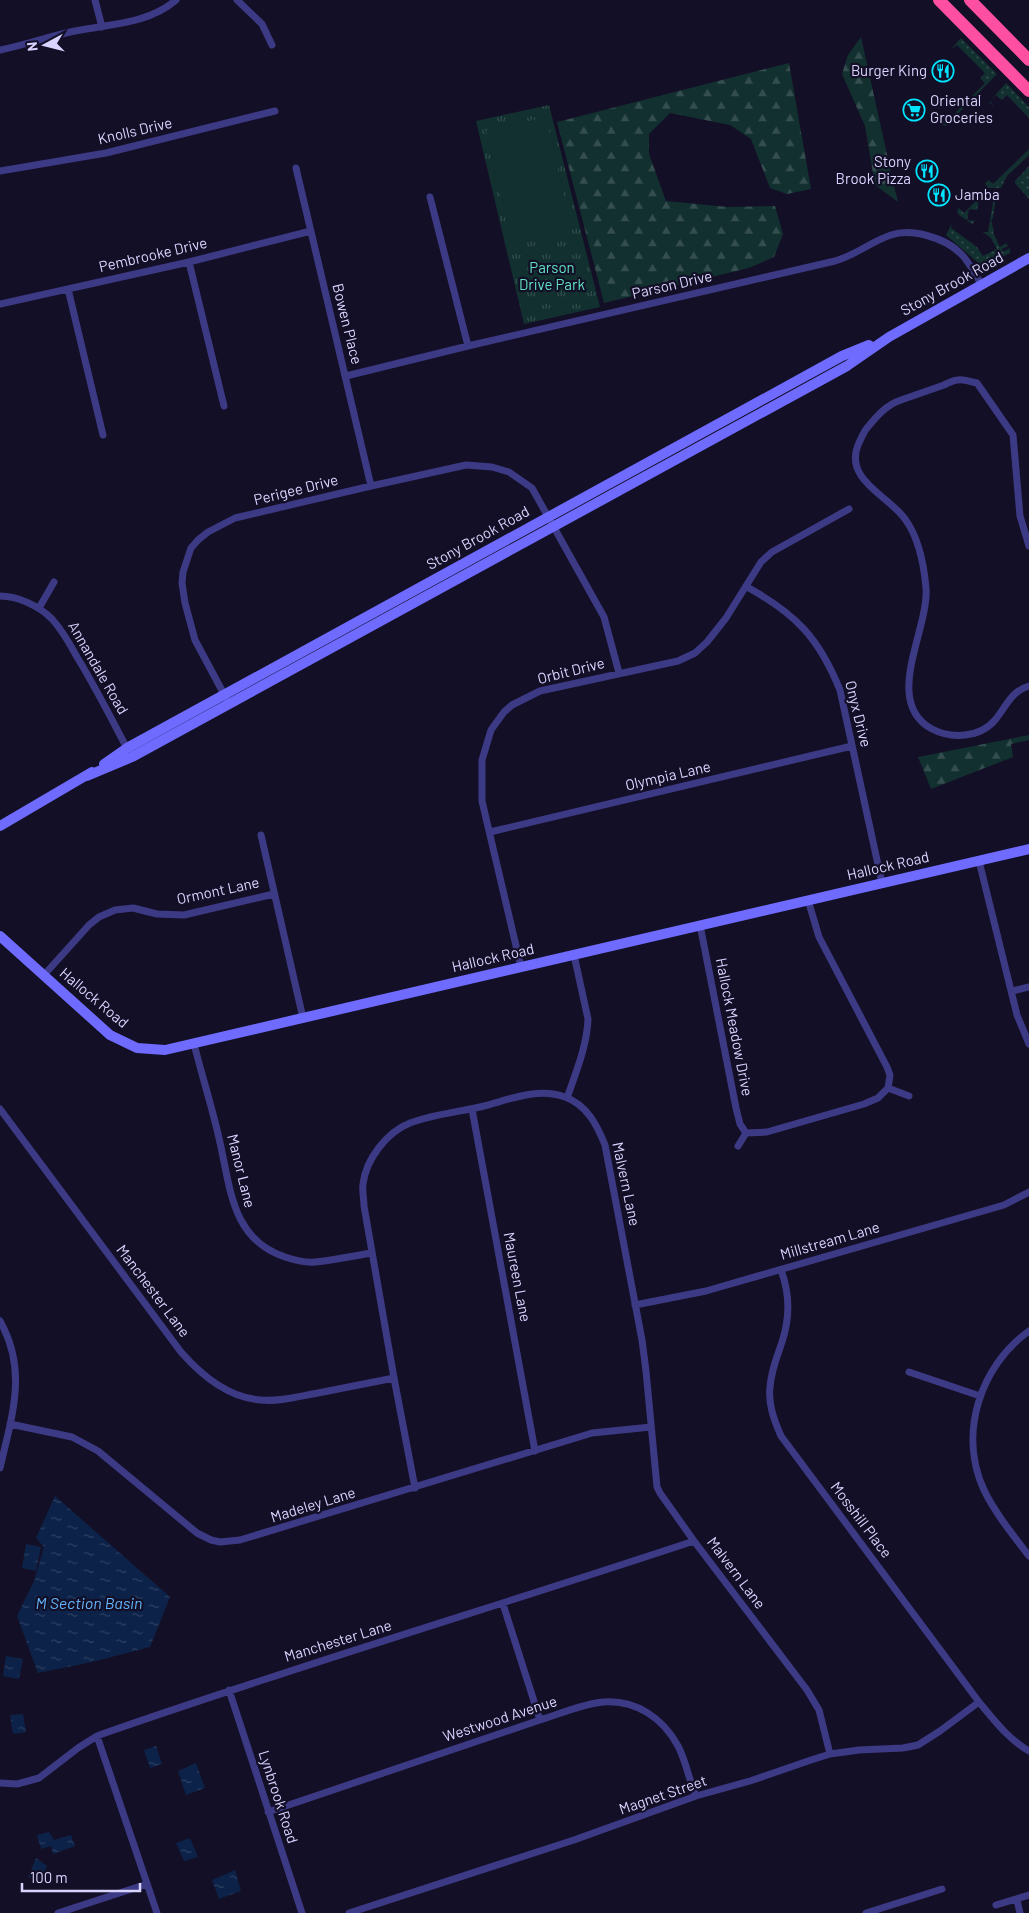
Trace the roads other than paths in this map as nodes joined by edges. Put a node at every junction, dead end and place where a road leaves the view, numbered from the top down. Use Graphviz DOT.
graph roads {
  1 [pos="95,0"];
  2 [pos="176,0"];
  3 [pos="237,0"];
  4 [pos="939,0"];
  5 [pos="970,0"];
  6 [pos="102,27"];
  7 [pos="272,45"];
  8 [pos="0,50"];
  9 [pos="1029,60"];
  10 [pos="1029,91"];
  11 [pos="276,111"];
  12 [pos="296,168"];
  13 [pos="0,171"];
  14 [pos="430,197"];
  15 [pos="311,231"];
  16 [pos="1029,258"];
  17 [pos="189,262"];
  18 [pos="982,285"];
  19 [pos="68,289"];
  20 [pos="0,304"];
  21 [pos="468,346"];
  22 [pos="346,376"];
  23 [pos="224,406"];
  24 [pos="103,435"];
  25 [pos="697,441"];
  26 [pos="371,486"];
  27 [pos="849,509"];
  28 [pos="549,516"];
  29 [pos="554,526"];
  30 [pos="1029,546"];
  31 [pos="54,582"];
  32 [pos="747,587"];
  33 [pos="0,596"];
  34 [pos="39,608"];
  35 [pos="373,619"];
  36 [pos="619,673"];
  37 [pos="1029,686"];
  38 [pos="226,700"];
  39 [pos="852,746"];
  40 [pos="129,753"];
  41 [pos="0,826"];
  42 [pos="490,832"];
  43 [pos="261,835"];
  44 [pos="1029,849"];
  45 [pos="979,861"];
  46 [pos="882,883"];
  47 [pos="274,894"];
  48 [pos="808,900"];
  49 [pos="700,925"];
  50 [pos="0,936"];
  51 [pos="574,955"];
  52 [pos="521,967"];
  53 [pos="44,975"];
  54 [pos="1029,987"];
  55 [pos="1012,991"];
  56 [pos="304,1018"];
  57 [pos="194,1044"];
  58 [pos="1029,1044"];
  59 [pos="888,1088"];
  60 [pos="909,1096"];
  61 [pos="567,1098"];
  62 [pos="472,1109"];
  63 [pos="0,1110"];
  64 [pos="746,1133"];
  65 [pos="738,1146"];
  66 [pos="1029,1192"];
  67 [pos="372,1253"];
  68 [pos="781,1270"];
  69 [pos="635,1305"];
  70 [pos="0,1321"];
  71 [pos="1029,1330"];
  72 [pos="909,1372"];
  73 [pos="394,1378"];
  74 [pos="980,1396"];
  75 [pos="10,1424"];
  76 [pos="651,1427"];
  77 [pos="535,1451"];
  78 [pos="0,1468"];
  79 [pos="415,1488"];
  80 [pos="694,1542"];
  81 [pos="1029,1556"];
  82 [pos="502,1604"];
  83 [pos="229,1690"];
  84 [pos="979,1702"];
  85 [pos="540,1720"];
  86 [pos="97,1736"];
  87 [pos="1029,1751"];
  88 [pos="830,1754"];
  89 [pos="0,1784"];
  90 [pos="696,1796"];
  91 [pos="268,1812"];
  92 [pos="147,1884"];
  93 [pos="942,1889"];
  94 [pos="1029,1895"];
  95 [pos="1016,1900"];
  96 [pos="996,1905"];
  97 [pos="58,1913"];
  98 [pos="156,1913"];
  99 [pos="302,1913"];
  100 [pos="349,1913"];
  101 [pos="866,1913"];
  102 [pos="1020,1913"];
  1 -- 6 [label="street"];
  2 -- 6 [label="street"];
  3 -- 7 [label="street"];
  4 -- 10 [label="highway"];
  5 -- 9 [label="highway"];
  6 -- 8 [label="street"];
  11 -- 13 [label="street, Knolls Drive"];
  12 -- 15 [label="street, Bowen Place"];
  14 -- 21 [label="street"];
  15 -- 17 [label="street, Pembrooke Drive"];
  15 -- 22 [label="street, Bowen Place"];
  16 -- 18 [label="main road, Stony Brook Road"];
  17 -- 19 [label="street, Pembrooke Drive"];
  17 -- 23 [label="street"];
  18 -- 21 [label="street, Parson Drive"];
  18 -- 25 [label="main road, Stony Brook Road"];
  19 -- 20 [label="street, Pembrooke Drive"];
  19 -- 24 [label="street"];
  21 -- 22 [label="street, Parson Drive"];
  22 -- 26 [label="street, Bowen Place"];
  25 -- 28 [label="main road, Stony Brook Road"];
  25 -- 29 [label="main road, Stony Brook Road"];
  26 -- 28 [label="street, Perigee Drive"];
  26 -- 38 [label="street, Perigee Drive"];
  27 -- 32 [label="street, Orbit Drive"];
  28 -- 29 [label="street, Perigee Drive"];
  28 -- 35 [label="main road, Stony Brook Road"];
  29 -- 35 [label="main road, Stony Brook Road"];
  29 -- 36 [label="street, Perigee Drive"];
  30 -- 37 [label="street"];
  31 -- 34 [label="street"];
  32 -- 36 [label="street, Orbit Drive"];
  32 -- 39 [label="street, Onyx Drive"];
  33 -- 34 [label="street, Annandale Road"];
  34 -- 40 [label="street, Annandale Road"];
  35 -- 38 [label="main road, Stony Brook Road"];
  36 -- 42 [label="street, Orbit Drive"];
  38 -- 40 [label="main road, Stony Brook Road"];
  39 -- 42 [label="street, Olympia Lane"];
  39 -- 46 [label="street, Onyx Drive"];
  40 -- 41 [label="main road, Stony Brook Road"];
  42 -- 52 [label="street, Orbit Drive"];
  43 -- 47 [label="street"];
  44 -- 45 [label="main road, Hallock Road"];
  45 -- 46 [label="main road, Hallock Road"];
  45 -- 55 [label="street"];
  46 -- 48 [label="main road, Hallock Road"];
  47 -- 53 [label="street, Ormont Lane"];
  47 -- 56 [label="street"];
  48 -- 49 [label="main road, Hallock Road"];
  48 -- 59 [label="street"];
  49 -- 51 [label="main road, Hallock Road"];
  49 -- 64 [label="street, Hallock Meadow Drive"];
  50 -- 53 [label="main road, Hallock Road"];
  51 -- 52 [label="main road, Hallock Road"];
  51 -- 61 [label="street"];
  52 -- 56 [label="main road, Hallock Road"];
  53 -- 57 [label="main road, Hallock Road"];
  54 -- 55 [label="street"];
  55 -- 58 [label="street"];
  56 -- 57 [label="main road, Hallock Road"];
  57 -- 67 [label="street, Manor Lane"];
  59 -- 60 [label="street"];
  59 -- 64 [label="street"];
  61 -- 62 [label="street, Malvern Lane"];
  61 -- 69 [label="street, Malvern Lane"];
  62 -- 67 [label="street, Malvern Lane"];
  62 -- 77 [label="street, Maureen Lane"];
  63 -- 73 [label="street, Manchester Lane"];
  64 -- 65 [label="street"];
  66 -- 68 [label="street, Millstream Lane"];
  67 -- 73 [label="street, Malvern Lane"];
  68 -- 69 [label="street, Millstream Lane"];
  68 -- 84 [label="street, Mosshill Place"];
  69 -- 76 [label="street, Malvern Lane"];
  70 -- 75 [label="street"];
  71 -- 74 [label="street"];
  72 -- 74 [label="street"];
  73 -- 79 [label="street, Malvern Lane"];
  74 -- 81 [label="street"];
  75 -- 78 [label="street"];
  75 -- 79 [label="street, Madeley Lane"];
  76 -- 77 [label="street, Madeley Lane"];
  76 -- 80 [label="street, Malvern Lane"];
  77 -- 79 [label="street, Madeley Lane"];
  80 -- 82 [label="street, Manchester Lane"];
  80 -- 88 [label="street, Malvern Lane"];
  82 -- 83 [label="street, Manchester Lane"];
  82 -- 85 [label="street"];
  83 -- 86 [label="street, Manchester Lane"];
  83 -- 91 [label="street, Lynbrook Road"];
  84 -- 87 [label="street, Mosshill Place"];
  84 -- 88 [label="street, Magnet Street"];
  85 -- 90 [label="street, Westwood Avenue"];
  85 -- 91 [label="street, Westwood Avenue"];
  86 -- 89 [label="street, Manchester Lane"];
  86 -- 92 [label="street"];
  88 -- 90 [label="street, Magnet Street"];
  90 -- 100 [label="street, Magnet Street"];
  91 -- 99 [label="street, Lynbrook Road"];
  92 -- 97 [label="street"];
  92 -- 98 [label="street"];
  93 -- 101 [label="street"];
  94 -- 95 [label="street"];
  95 -- 96 [label="street"];
  95 -- 102 [label="street"];
}
